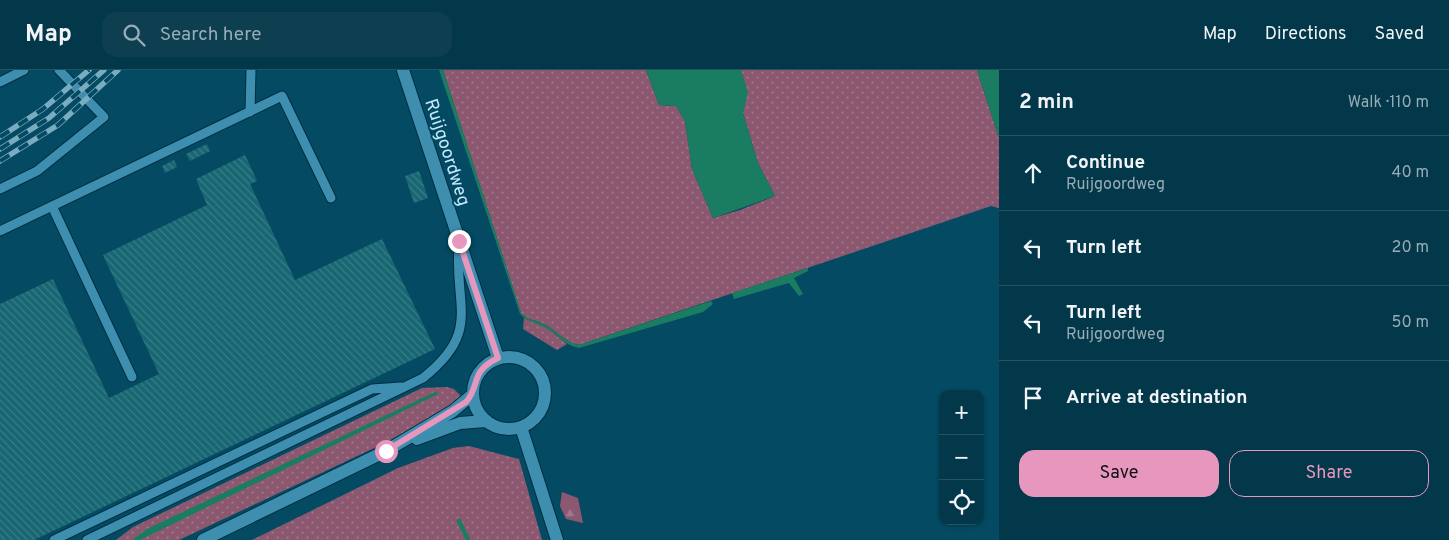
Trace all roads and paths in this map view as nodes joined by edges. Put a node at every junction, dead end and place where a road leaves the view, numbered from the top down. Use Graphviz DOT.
graph roads {
  1 [pos="24,70"];
  2 [pos="59,70"];
  3 [pos="251,70"];
  4 [pos="403,70"];
  5 [pos="0,82"];
  6 [pos="250,112"];
  7 [pos="0,189"];
  8 [pos="331,198"];
  9 [pos="52,206"];
  10 [pos="0,231"];
  11 [pos="459,241"];
  12 [pos="498,358"];
  13 [pos="132,377"];
  14 [pos="406,387"];
  15 [pos="472,396"];
  16 [pos="485,421"];
  17 [pos="521,427"];
  18 [pos="386,451"];
  19 [pos="54,540"];
  20 [pos="87,540"];
  21 [pos="202,540"];
  22 [pos="557,540"];
  1 -- 5 [label="lane"];
  2 -- 7 [label="lane"];
  3 -- 6 [label="lane"];
  4 -- 11 [label="street, Ruijgoordweg"];
  6 -- 8 [label="lane"];
  6 -- 9 [label="lane"];
  9 -- 10 [label="lane"];
  9 -- 13 [label="lane"];
  11 -- 12 [label="street, Ruijgoordweg"];
  11 -- 14 [label="lane"];
  12 -- 15 [label="street"];
  12 -- 17 [label="street"];
  14 -- 19 [label="lane"];
  14 -- 20 [label="lane"];
  15 -- 16 [label="street"];
  15 -- 18 [label="street"];
  16 -- 17 [label="street"];
  16 -- 18 [label="street"];
  17 -- 22 [label="street"];
  18 -- 21 [label="street"];
}
